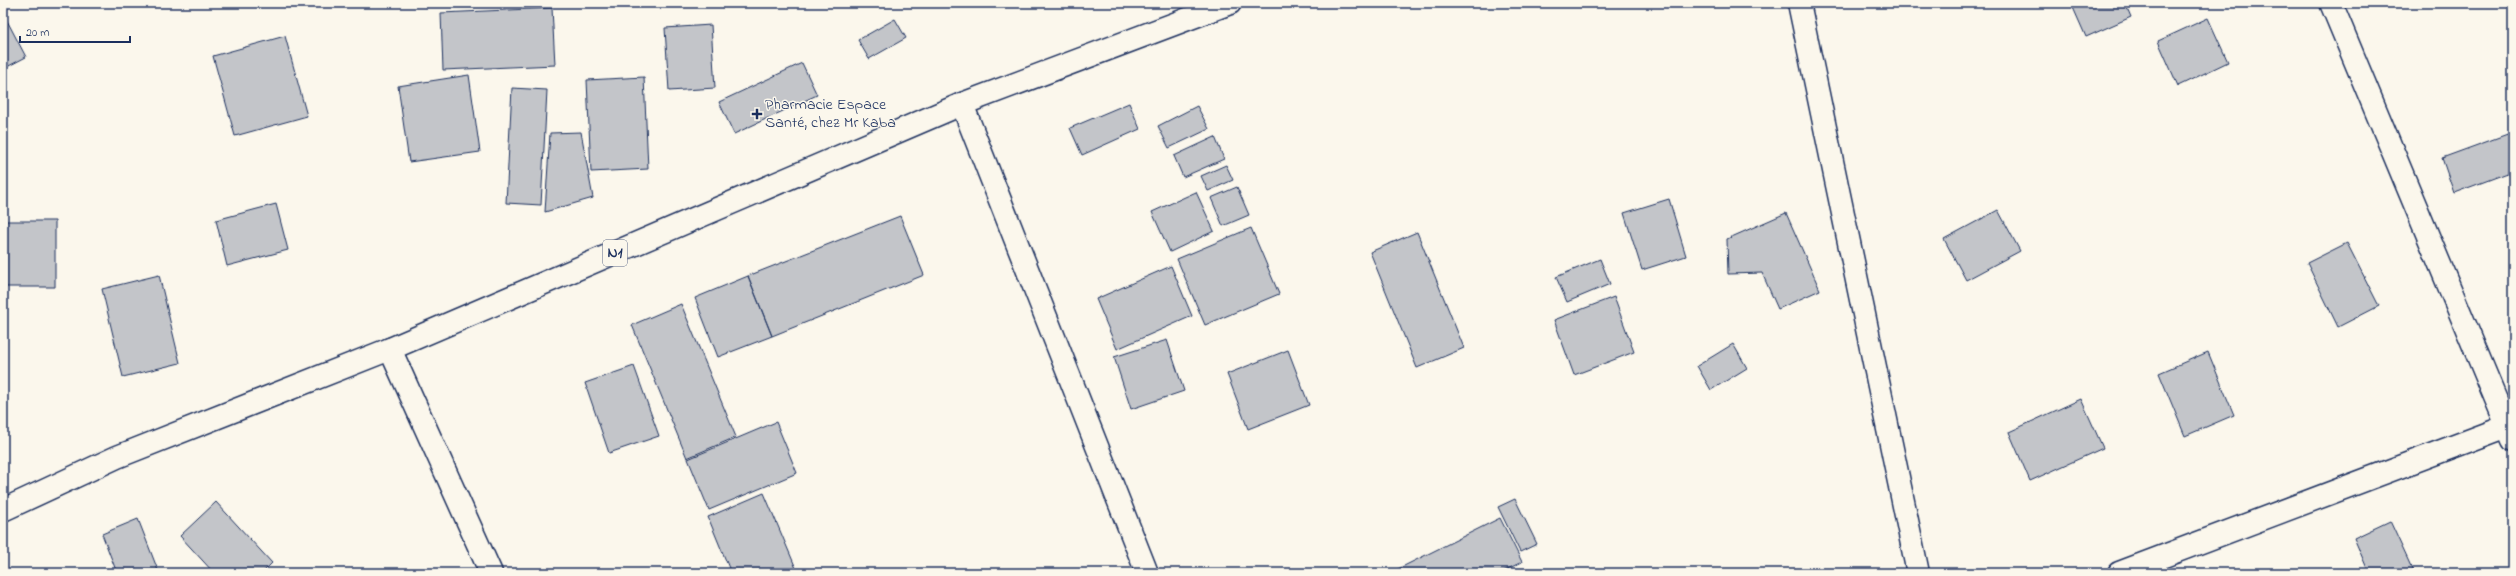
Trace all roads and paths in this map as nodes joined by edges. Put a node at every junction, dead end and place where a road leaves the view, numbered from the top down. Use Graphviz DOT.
graph roads {
  1 [pos="1230,3"];
  2 [pos="1798,3"];
  3 [pos="2331,3"];
  4 [pos="962,104"];
  5 [pos="390,349"];
  6 [pos="2511,430"];
  7 [pos="3,510"];
  8 [pos="491,573"];
  9 [pos="1147,573"];
  10 [pos="1918,573"];
  11 [pos="2119,573"];
  1 -- 4 [label="main road, N1"];
  2 -- 10 [label="main road"];
  3 -- 6 [label="main road"];
  4 -- 5 [label="main road, N1"];
  4 -- 9 [label="main road"];
  5 -- 7 [label="main road, N1"];
  5 -- 8 [label="main road"];
  6 -- 11 [label="main road"];
}
